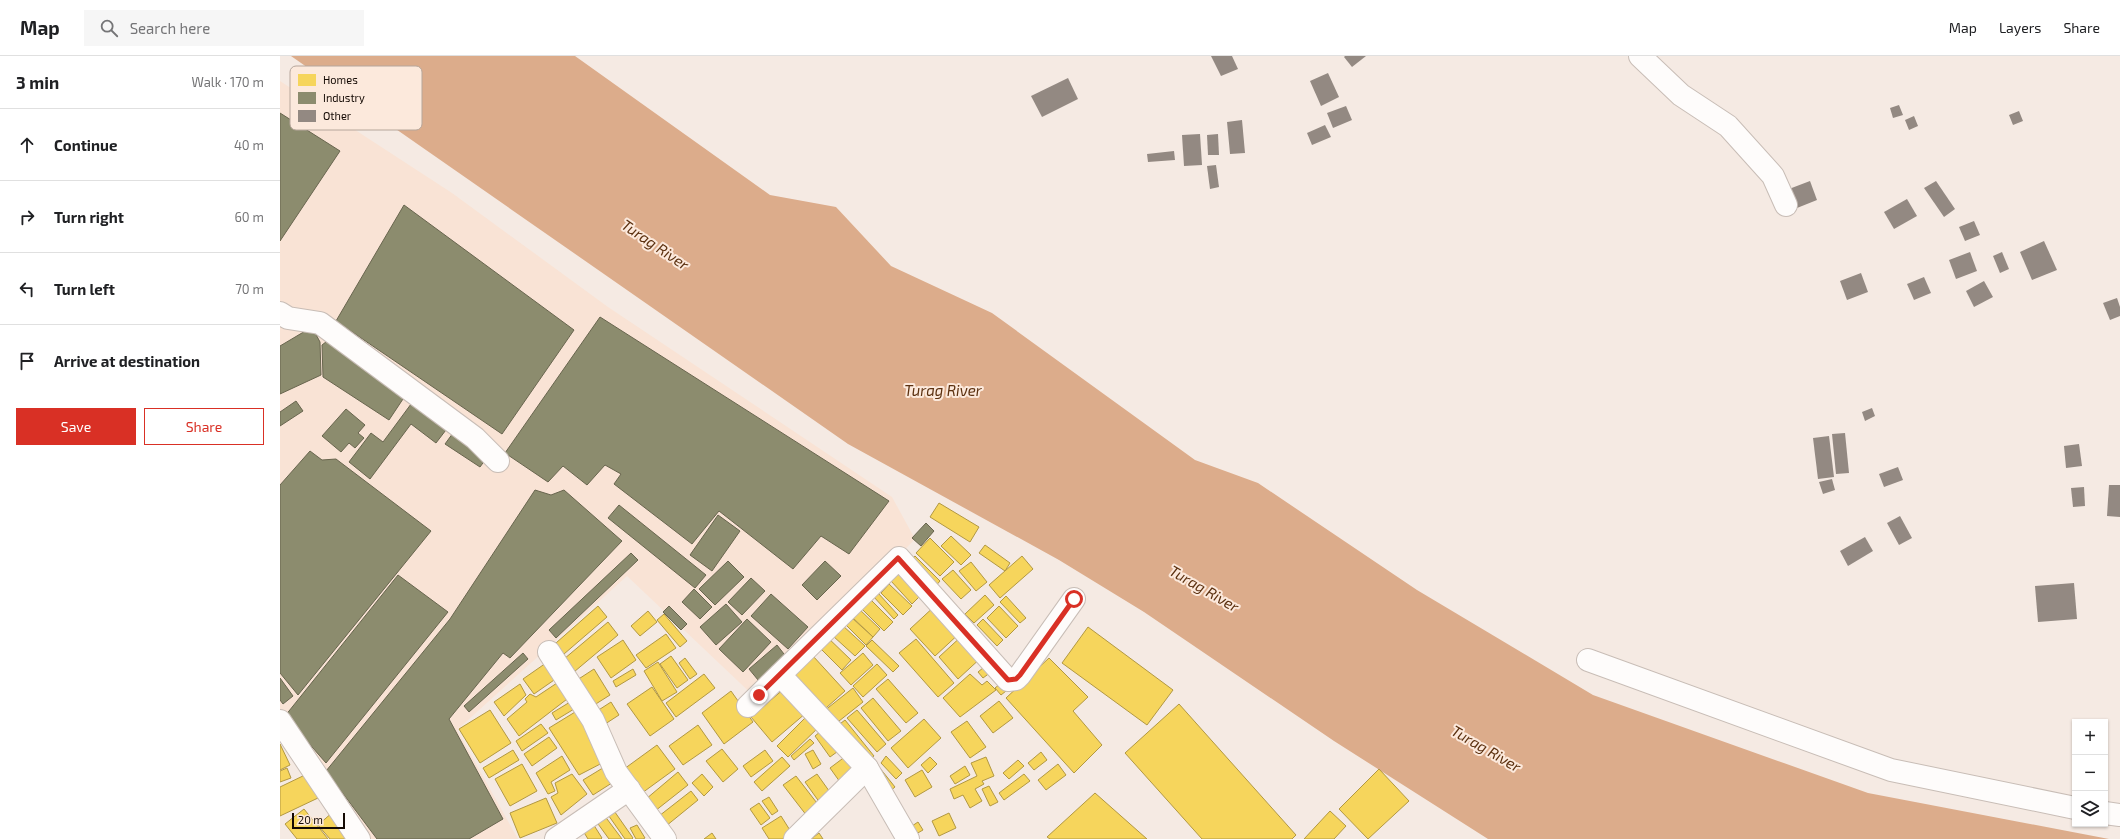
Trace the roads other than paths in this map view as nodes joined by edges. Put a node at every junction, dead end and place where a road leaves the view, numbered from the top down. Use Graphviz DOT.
graph roads {
  1 [pos="1640,56"];
  2 [pos="1786,205"];
  3 [pos="280,313"];
  4 [pos="498,461"];
  5 [pos="1074,599"];
  6 [pos="549,652"];
  7 [pos="1588,660"];
  8 [pos="780,675"];
  9 [pos="748,706"];
  10 [pos="280,721"];
  11 [pos="867,768"];
  12 [pos="629,789"];
  13 [pos="2072,807"];
  14 [pos="2108,813"];
  15 [pos="2120,815"];
  16 [pos="360,839"];
  17 [pos="556,839"];
  18 [pos="665,839"];
  19 [pos="795,839"];
  20 [pos="908,839"];
  1 -- 2 [label="street"];
  3 -- 4 [label="street"];
  5 -- 8 [label="street"];
  6 -- 12 [label="street"];
  7 -- 13 [label="street"];
  8 -- 9 [label="street"];
  8 -- 11 [label="street"];
  10 -- 16 [label="street"];
  11 -- 19 [label="street"];
  11 -- 20 [label="street"];
  12 -- 17 [label="street"];
  12 -- 18 [label="street"];
  14 -- 15 [label="street"];
}
